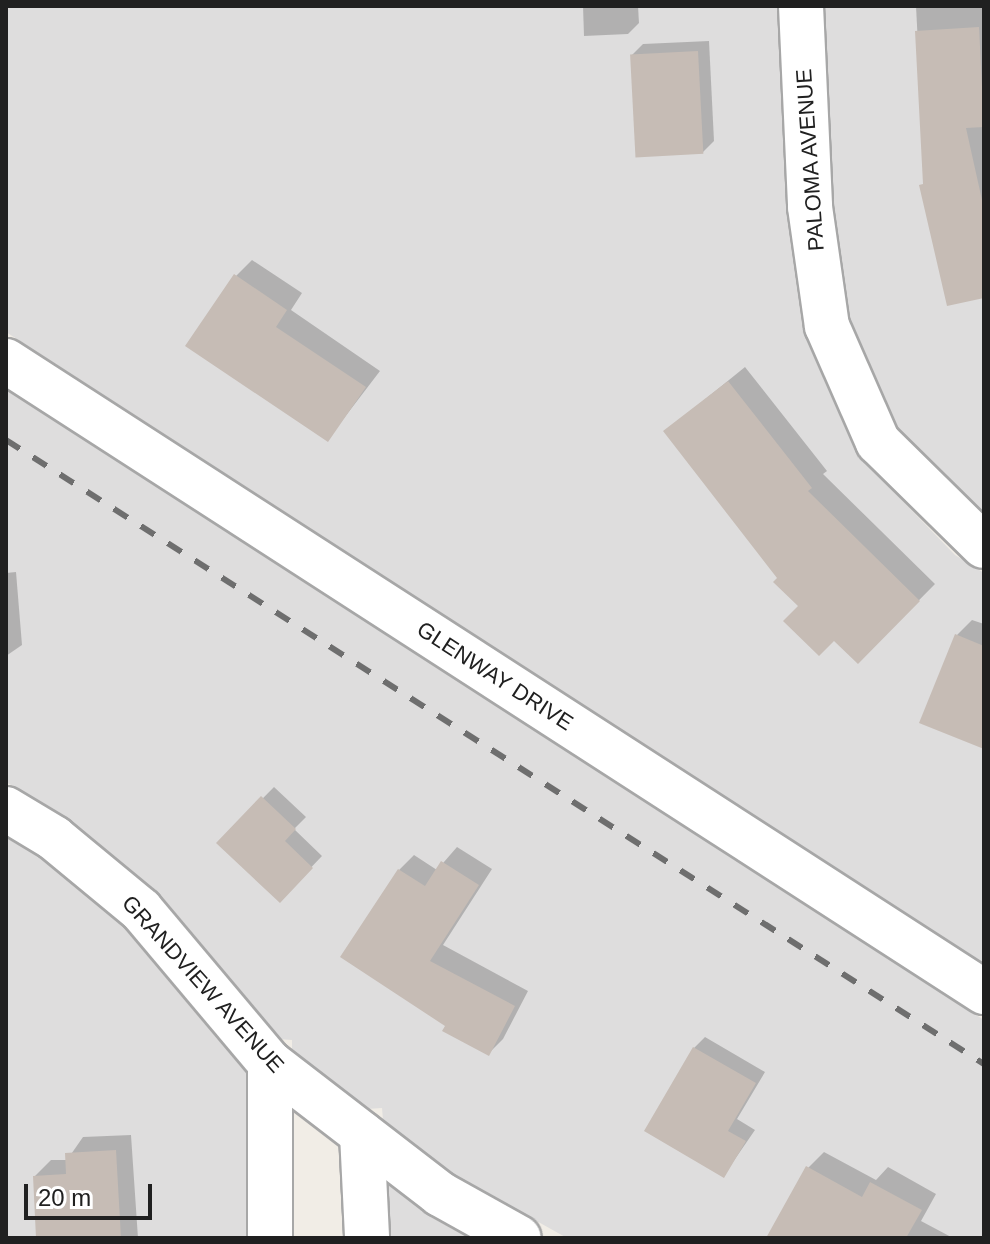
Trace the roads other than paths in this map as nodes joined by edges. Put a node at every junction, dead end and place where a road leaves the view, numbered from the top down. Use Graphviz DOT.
graph roads {
  1 [pos="801,6"];
  2 [pos="6,361"];
  3 [pos="984,546"];
  4 [pos="6,809"];
  5 [pos="984,992"];
  6 [pos="270,1063"];
  7 [pos="362,1134"];
  8 [pos="270,1238"];
  9 [pos="367,1238"];
  10 [pos="519,1238"];
  1 -- 3 [label="street, PALOMA AVENUE"];
  2 -- 5 [label="street, GLENWAY DRIVE"];
  4 -- 6 [label="street, GRANDVIEW AVENUE"];
  6 -- 7 [label="street, GRANDVIEW AVENUE"];
  6 -- 8 [label="street"];
  7 -- 9 [label="street"];
  7 -- 10 [label="street, GRANDVIEW AVENUE"];
}
